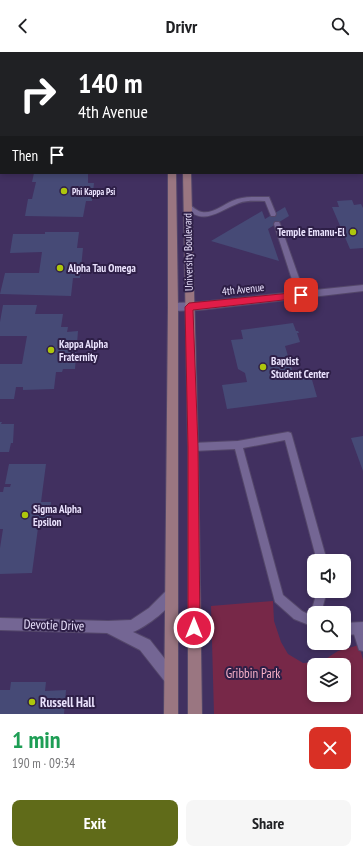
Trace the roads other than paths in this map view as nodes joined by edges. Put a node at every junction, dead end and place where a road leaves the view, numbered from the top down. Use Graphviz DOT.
graph roads {
  1 [pos="172,174"];
  2 [pos="187,174"];
  3 [pos="188,206"];
  4 [pos="273,214"];
  5 [pos="277,224"];
  6 [pos="363,288"];
  7 [pos="301,295"];
  8 [pos="173,307"];
  9 [pos="189,307"];
  10 [pos="238,445"];
  11 [pos="193,447"];
  12 [pos="320,554"];
  13 [pos="172,593"];
  14 [pos="307,619"];
  15 [pos="0,624"];
  16 [pos="108,627"];
  17 [pos="360,628"];
  18 [pos="363,646"];
  19 [pos="171,678"];
  20 [pos="171,714"];
  21 [pos="195,714"];
  1 -- 8 [label="main road, University Boulevard"];
  2 -- 3 [label="main road, University Boulevard"];
  3 -- 4 [label="lane"];
  3 -- 9 [label="main road, University Boulevard"];
  5 -- 7 [label="lane"];
  6 -- 7 [label="street, 4th Avenue"];
  7 -- 9 [label="street, 4th Avenue"];
  8 -- 9 [label="street, 4th Avenue"];
  8 -- 13 [label="main road, University Boulevard"];
  9 -- 11 [label="main road, University Boulevard"];
  10 -- 11 [label="lane"];
  10 -- 12 [label="lane"];
  10 -- 14 [label="lane"];
  11 -- 21 [label="main road, University Boulevard"];
  13 -- 16 [label="street, Devotie Drive"];
  13 -- 19 [label="main road, University Boulevard"];
  15 -- 16 [label="street, Devotie Drive"];
  16 -- 19 [label="street, Devotie Drive"];
  17 -- 18 [label="lane"];
  19 -- 20 [label="main road, University Boulevard"];
}
